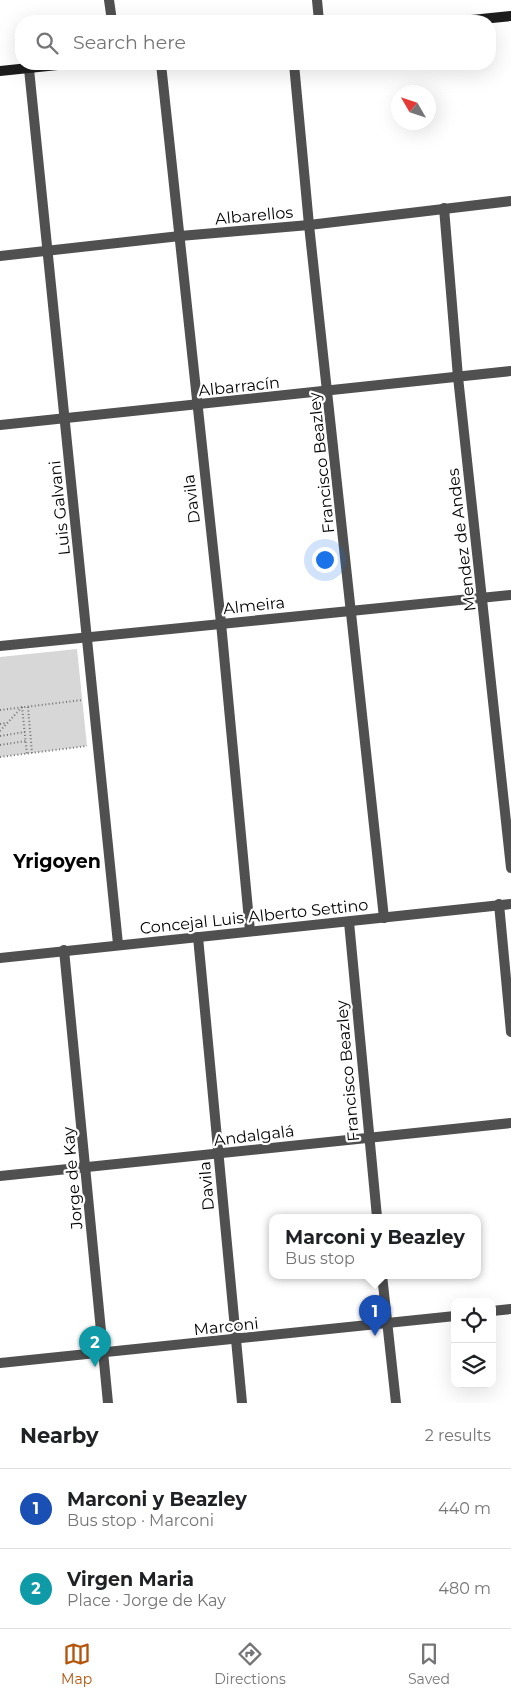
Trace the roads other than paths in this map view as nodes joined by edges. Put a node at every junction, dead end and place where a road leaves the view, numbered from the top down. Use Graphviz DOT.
graph roads {
  1 [pos="109,0"];
  2 [pos="318,0"];
  3 [pos="111,15"];
  4 [pos="319,15"];
  5 [pos="511,16"];
  6 [pos="496,18"];
  7 [pos="15,69"];
  8 [pos="29,70"];
  9 [pos="162,70"];
  10 [pos="295,70"];
  11 [pos="0,71"];
  12 [pos="511,201"];
  13 [pos="444,208"];
  14 [pos="308,225"];
  15 [pos="180,236"];
  16 [pos="47,252"];
  17 [pos="0,256"];
  18 [pos="511,371"];
  19 [pos="458,377"];
  20 [pos="328,391"];
  21 [pos="196,405"];
  22 [pos="65,419"];
  23 [pos="0,425"];
  24 [pos="511,595"];
  25 [pos="483,598"];
  26 [pos="352,610"];
  27 [pos="220,623"];
  28 [pos="88,636"];
  29 [pos="0,646"];
  30 [pos="511,868"];
  31 [pos="499,904"];
  32 [pos="511,904"];
  33 [pos="384,918"];
  34 [pos="348,922"];
  35 [pos="250,931"];
  36 [pos="198,937"];
  37 [pos="118,944"];
  38 [pos="64,950"];
  39 [pos="0,958"];
  40 [pos="511,1032"];
  41 [pos="511,1122"];
  42 [pos="369,1136"];
  43 [pos="219,1154"];
  44 [pos="87,1166"];
  45 [pos="0,1176"];
  46 [pos="377,1214"];
  47 [pos="382,1279"];
  48 [pos="511,1309"];
  49 [pos="496,1311"];
  50 [pos="451,1316"];
  51 [pos="387,1324"];
  52 [pos="235,1340"];
  53 [pos="102,1353"];
  54 [pos="0,1363"];
  55 [pos="108,1403"];
  56 [pos="242,1403"];
  57 [pos="396,1403"];
  1 -- 3 [label="street"];
  2 -- 4 [label="street"];
  5 -- 6 [label="street"];
  7 -- 11 [label="street"];
  8 -- 16 [label="street, Luis Galvani"];
  9 -- 15 [label="street, Davila"];
  10 -- 14 [label="street, Francisco Beazley"];
  12 -- 13 [label="street, Albarellos"];
  13 -- 14 [label="street, Albarellos"];
  13 -- 19 [label="street, Mendez de Andes"];
  14 -- 15 [label="street, Albarellos"];
  14 -- 20 [label="street, Francisco Beazley"];
  15 -- 16 [label="street, Albarellos"];
  15 -- 21 [label="street, Davila"];
  16 -- 17 [label="street, Albarellos"];
  16 -- 22 [label="street, Luis Galvani"];
  18 -- 19 [label="street, Albarracín"];
  19 -- 20 [label="street, Albarracín"];
  19 -- 25 [label="street, Mendez de Andes"];
  20 -- 21 [label="street, Albarracín"];
  20 -- 26 [label="street, Francisco Beazley"];
  21 -- 22 [label="street, Albarracín"];
  21 -- 27 [label="street, Davila"];
  22 -- 23 [label="street, Albarracín"];
  22 -- 28 [label="street, Luis Galvani"];
  24 -- 25 [label="street, Almeira"];
  25 -- 26 [label="street, Almeira"];
  25 -- 30 [label="street, Mendez de Andes"];
  26 -- 27 [label="street, Almeira"];
  26 -- 33 [label="street, Francisco Beazley"];
  27 -- 28 [label="street, Almeira"];
  27 -- 35 [label="street, Davila"];
  28 -- 29 [label="street, Almeira"];
  28 -- 37 [label="street, Luis Galvani"];
  31 -- 32 [label="street, Concejal Luis Alberto Settino"];
  31 -- 33 [label="street, Concejal Luis Alberto Settino"];
  31 -- 40 [label="street"];
  33 -- 34 [label="street, Concejal Luis Alberto Settino"];
  34 -- 35 [label="street, Concejal Luis Alberto Settino"];
  34 -- 42 [label="street, Francisco Beazley"];
  35 -- 36 [label="street, Concejal Luis Alberto Settino"];
  36 -- 37 [label="street, Concejal Luis Alberto Settino"];
  36 -- 43 [label="street, Davila"];
  37 -- 38 [label="street, Concejal Luis Alberto Settino"];
  38 -- 39 [label="street, Concejal Luis Alberto Settino"];
  38 -- 44 [label="street, Jorge de Kay"];
  41 -- 42 [label="street, Andalgalá"];
  42 -- 43 [label="street, Andalgalá"];
  42 -- 46 [label="street, Francisco Beazley"];
  43 -- 44 [label="street, Andalgalá"];
  43 -- 52 [label="street, Davila"];
  44 -- 45 [label="street, Andalgalá"];
  44 -- 53 [label="street, Jorge de Kay"];
  47 -- 51 [label="street"];
  48 -- 49 [label="street"];
  50 -- 51 [label="street, Marconi"];
  51 -- 52 [label="street, Marconi"];
  51 -- 57 [label="street"];
  52 -- 53 [label="street, Marconi"];
  52 -- 56 [label="street, Davila"];
  53 -- 54 [label="street, Marconi"];
  53 -- 55 [label="street, Jorge de Kay"];
}
